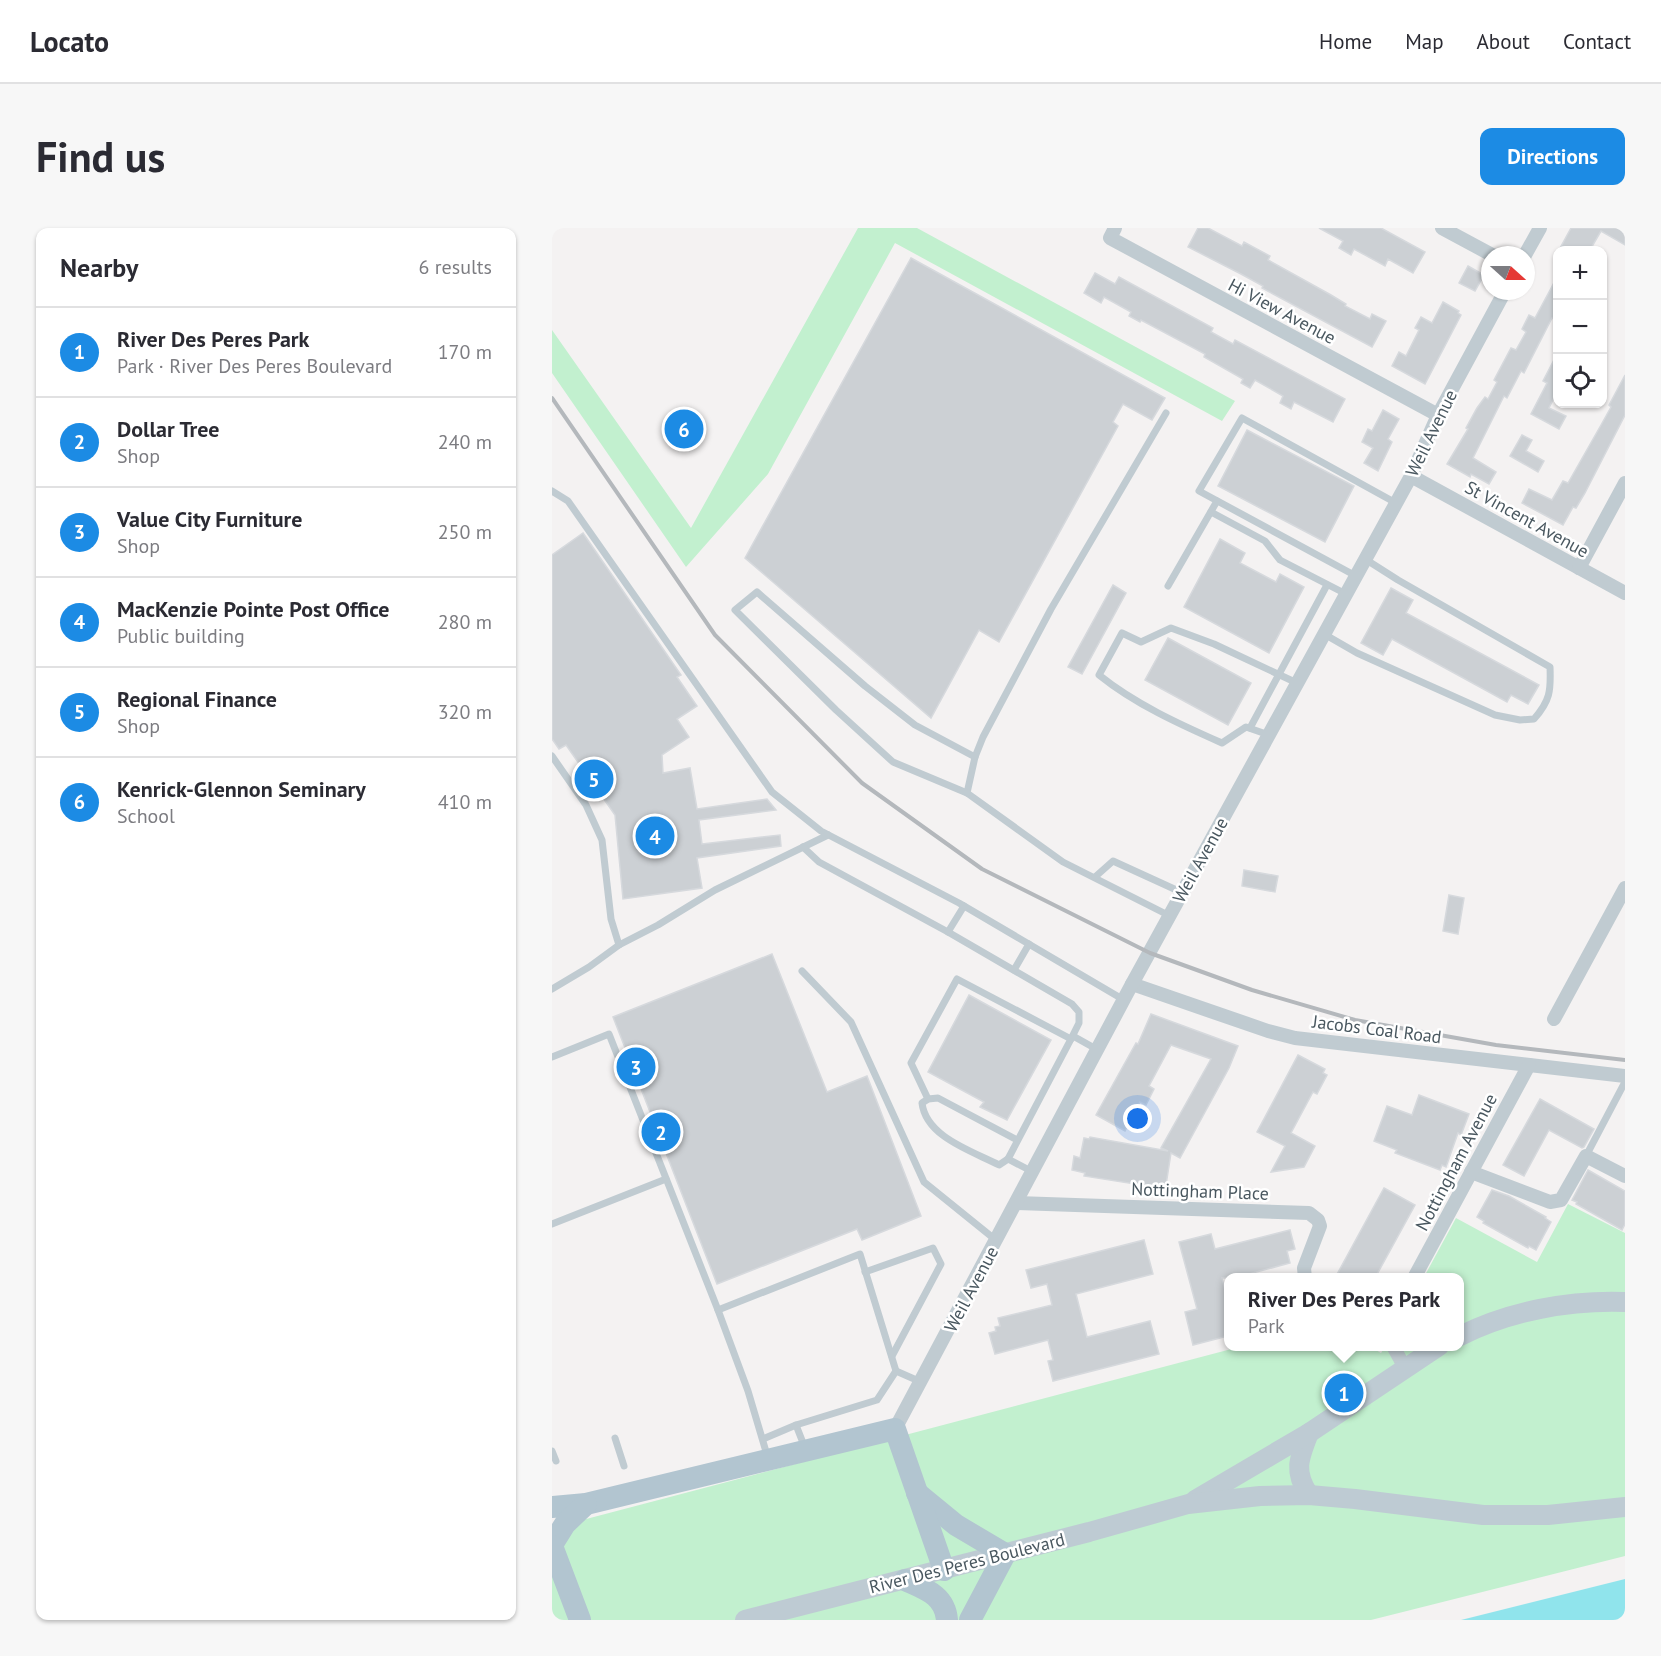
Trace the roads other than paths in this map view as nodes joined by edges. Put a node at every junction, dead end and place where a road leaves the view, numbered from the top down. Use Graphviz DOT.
graph roads {
  1 [pos="1442,228"];
  2 [pos="1540,228"];
  3 [pos="1113,233"];
  4 [pos="1530,246"];
  5 [pos="1481,249"];
  6 [pos="1501,300"];
  7 [pos="1166,413"];
  8 [pos="1438,415"];
  9 [pos="1411,476"];
  10 [pos="1625,483"];
  11 [pos="552,491"];
  12 [pos="1217,501"];
  13 [pos="1396,503"];
  14 [pos="1211,512"];
  15 [pos="1365,559"];
  16 [pos="1579,568"];
  17 [pos="1356,576"];
  18 [pos="1327,585"];
  19 [pos="1168,586"];
  20 [pos="1625,593"];
  21 [pos="1346,594"];
  22 [pos="1324,634"];
  23 [pos="1278,675"];
  24 [pos="1297,683"];
  25 [pos="1250,728"];
  26 [pos="1269,735"];
  27 [pos="552,756"];
  28 [pos="975,757"];
  29 [pos="967,793"];
  30 [pos="828,835"];
  31 [pos="803,847"];
  32 [pos="1095,878"];
  33 [pos="1625,888"];
  34 [pos="1182,893"];
  35 [pos="964,906"];
  36 [pos="1170,916"];
  37 [pos="948,932"];
  38 [pos="1029,944"];
  39 [pos="619,945"];
  40 [pos="1014,970"];
  41 [pos="802,971"];
  42 [pos="1132,984"];
  43 [pos="552,989"];
  44 [pos="1124,999"];
  45 [pos="1554,1019"];
  46 [pos="1072,1037"];
  47 [pos="1098,1050"];
  48 [pos="552,1057"];
  49 [pos="1529,1065"];
  50 [pos="1625,1076"];
  51 [pos="1625,1082"];
  52 [pos="928,1099"];
  53 [pos="1017,1140"];
  54 [pos="1586,1156"];
  55 [pos="1008,1159"];
  56 [pos="1033,1172"];
  57 [pos="1471,1172"];
  58 [pos="1625,1176"];
  59 [pos="666,1179"];
  60 [pos="1017,1203"];
  61 [pos="552,1224"];
  62 [pos="997,1241"];
  63 [pos="866,1272"];
  64 [pos="1304,1273"];
  65 [pos="1417,1273"];
  66 [pos="1625,1302"];
  67 [pos="718,1310"];
  68 [pos="1464,1334"];
  69 [pos="1395,1351"];
  70 [pos="1433,1351"];
  71 [pos="891,1356"];
  72 [pos="1405,1368"];
  73 [pos="896,1371"];
  74 [pos="921,1382"];
  75 [pos="796,1425"];
  76 [pos="895,1429"];
  77 [pos="1309,1433"];
  78 [pos="615,1438"];
  79 [pos="766,1450"];
  80 [pos="552,1451"];
  81 [pos="806,1451"];
  82 [pos="556,1461"];
  83 [pos="624,1466"];
  84 [pos="916,1492"];
  85 [pos="1309,1495"];
  86 [pos="586,1504"];
  87 [pos="1188,1504"];
  88 [pos="552,1507"];
  89 [pos="1625,1507"];
  90 [pos="552,1545"];
  91 [pos="1005,1554"];
  92 [pos="944,1570"];
  93 [pos="905,1580"];
  94 [pos="580,1620"];
  95 [pos="745,1620"];
  96 [pos="947,1620"];
  97 [pos="970,1620"];
  1 -- 5 [label="street"];
  2 -- 4 [label="street"];
  3 -- 8 [label="street, Hi View Avenue"];
  6 -- 8 [label="street, Weil Avenue"];
  7 -- 28 [label="lane"];
  8 -- 9 [label="street, Weil Avenue"];
  9 -- 13 [label="street, Weil Avenue"];
  9 -- 16 [label="street, St Vincent Avenue"];
  10 -- 16 [label="street"];
  11 -- 30 [label="lane"];
  12 -- 13 [label="lane"];
  12 -- 14 [label="lane"];
  12 -- 17 [label="lane"];
  13 -- 15 [label="street, Weil Avenue"];
  14 -- 18 [label="lane"];
  14 -- 19 [label="lane"];
  15 -- 17 [label="street, Weil Avenue"];
  15 -- 22 [label="lane"];
  16 -- 20 [label="street, St Vincent Avenue"];
  17 -- 21 [label="street, Weil Avenue"];
  18 -- 21 [label="lane"];
  18 -- 23 [label="lane"];
  21 -- 22 [label="street, Weil Avenue"];
  22 -- 24 [label="street, Weil Avenue"];
  23 -- 24 [label="lane"];
  23 -- 25 [label="lane"];
  23 -- 25 [label="lane"];
  24 -- 26 [label="street, Weil Avenue"];
  25 -- 26 [label="lane"];
  26 -- 34 [label="street, Weil Avenue"];
  27 -- 39 [label="lane"];
  28 -- 29 [label="lane"];
  28 -- 29 [label="lane"];
  29 -- 32 [label="lane"];
  30 -- 31 [label="lane"];
  30 -- 35 [label="lane"];
  31 -- 37 [label="lane"];
  31 -- 39 [label="lane"];
  32 -- 34 [label="lane"];
  32 -- 36 [label="lane"];
  33 -- 45 [label="street"];
  34 -- 36 [label="street, Weil Avenue"];
  35 -- 37 [label="lane"];
  35 -- 38 [label="lane"];
  36 -- 42 [label="street, Weil Avenue"];
  37 -- 40 [label="lane"];
  38 -- 40 [label="lane"];
  38 -- 44 [label="lane"];
  39 -- 43 [label="lane"];
  40 -- 46 [label="lane"];
  41 -- 62 [label="lane"];
  42 -- 44 [label="street, Weil Avenue"];
  42 -- 49 [label="street, Jacobs Coal Road"];
  44 -- 47 [label="street, Weil Avenue"];
  46 -- 47 [label="lane"];
  46 -- 52 [label="lane"];
  46 -- 53 [label="lane"];
  47 -- 56 [label="street, Weil Avenue"];
  48 -- 59 [label="lane"];
  49 -- 50 [label="street, Jacobs Coal Road"];
  49 -- 57 [label="street, Nottingham Avenue"];
  51 -- 54 [label="lane"];
  52 -- 53 [label="lane"];
  52 -- 55 [label="lane"];
  53 -- 55 [label="lane"];
  54 -- 57 [label="street"];
  54 -- 58 [label="street"];
  55 -- 56 [label="lane"];
  56 -- 60 [label="street, Weil Avenue"];
  57 -- 65 [label="street, Nottingham Avenue"];
  59 -- 61 [label="lane"];
  59 -- 67 [label="lane"];
  60 -- 62 [label="street, Weil Avenue"];
  60 -- 64 [label="street, Nottingham Place"];
  62 -- 74 [label="street, Weil Avenue"];
  63 -- 67 [label="lane"];
  63 -- 71 [label="lane"];
  63 -- 71 [label="lane"];
  66 -- 68 [label="main road"];
  67 -- 79 [label="lane"];
  69 -- 72 [label="street"];
  70 -- 72 [label="main road, River Des Peres Boulevard"];
  71 -- 73 [label="lane"];
  72 -- 77 [label="main road, River Des Peres Boulevard"];
  73 -- 74 [label="lane"];
  73 -- 75 [label="lane"];
  74 -- 76 [label="street, Weil Avenue"];
  75 -- 79 [label="lane"];
  75 -- 81 [label="lane"];
  76 -- 81 [label="main road"];
  76 -- 84 [label="main road"];
  77 -- 85 [label="main road"];
  77 -- 87 [label="main road, River Des Peres Boulevard"];
  78 -- 83 [label="lane"];
  79 -- 81 [label="main road"];
  79 -- 86 [label="main road"];
  80 -- 82 [label="lane"];
  84 -- 91 [label="main road"];
  84 -- 92 [label="main road"];
  85 -- 87 [label="main road, River Des Peres Boulevard"];
  85 -- 89 [label="main road, River Des Peres Boulevard"];
  86 -- 88 [label="main road"];
  86 -- 90 [label="main road"];
  87 -- 91 [label="main road, River Des Peres Boulevard"];
  90 -- 94 [label="main road"];
  91 -- 92 [label="main road, River Des Peres Boulevard"];
  91 -- 97 [label="main road"];
  92 -- 93 [label="main road, River Des Peres Boulevard"];
  93 -- 95 [label="main road, River Des Peres Boulevard"];
  93 -- 96 [label="main road"];
}
